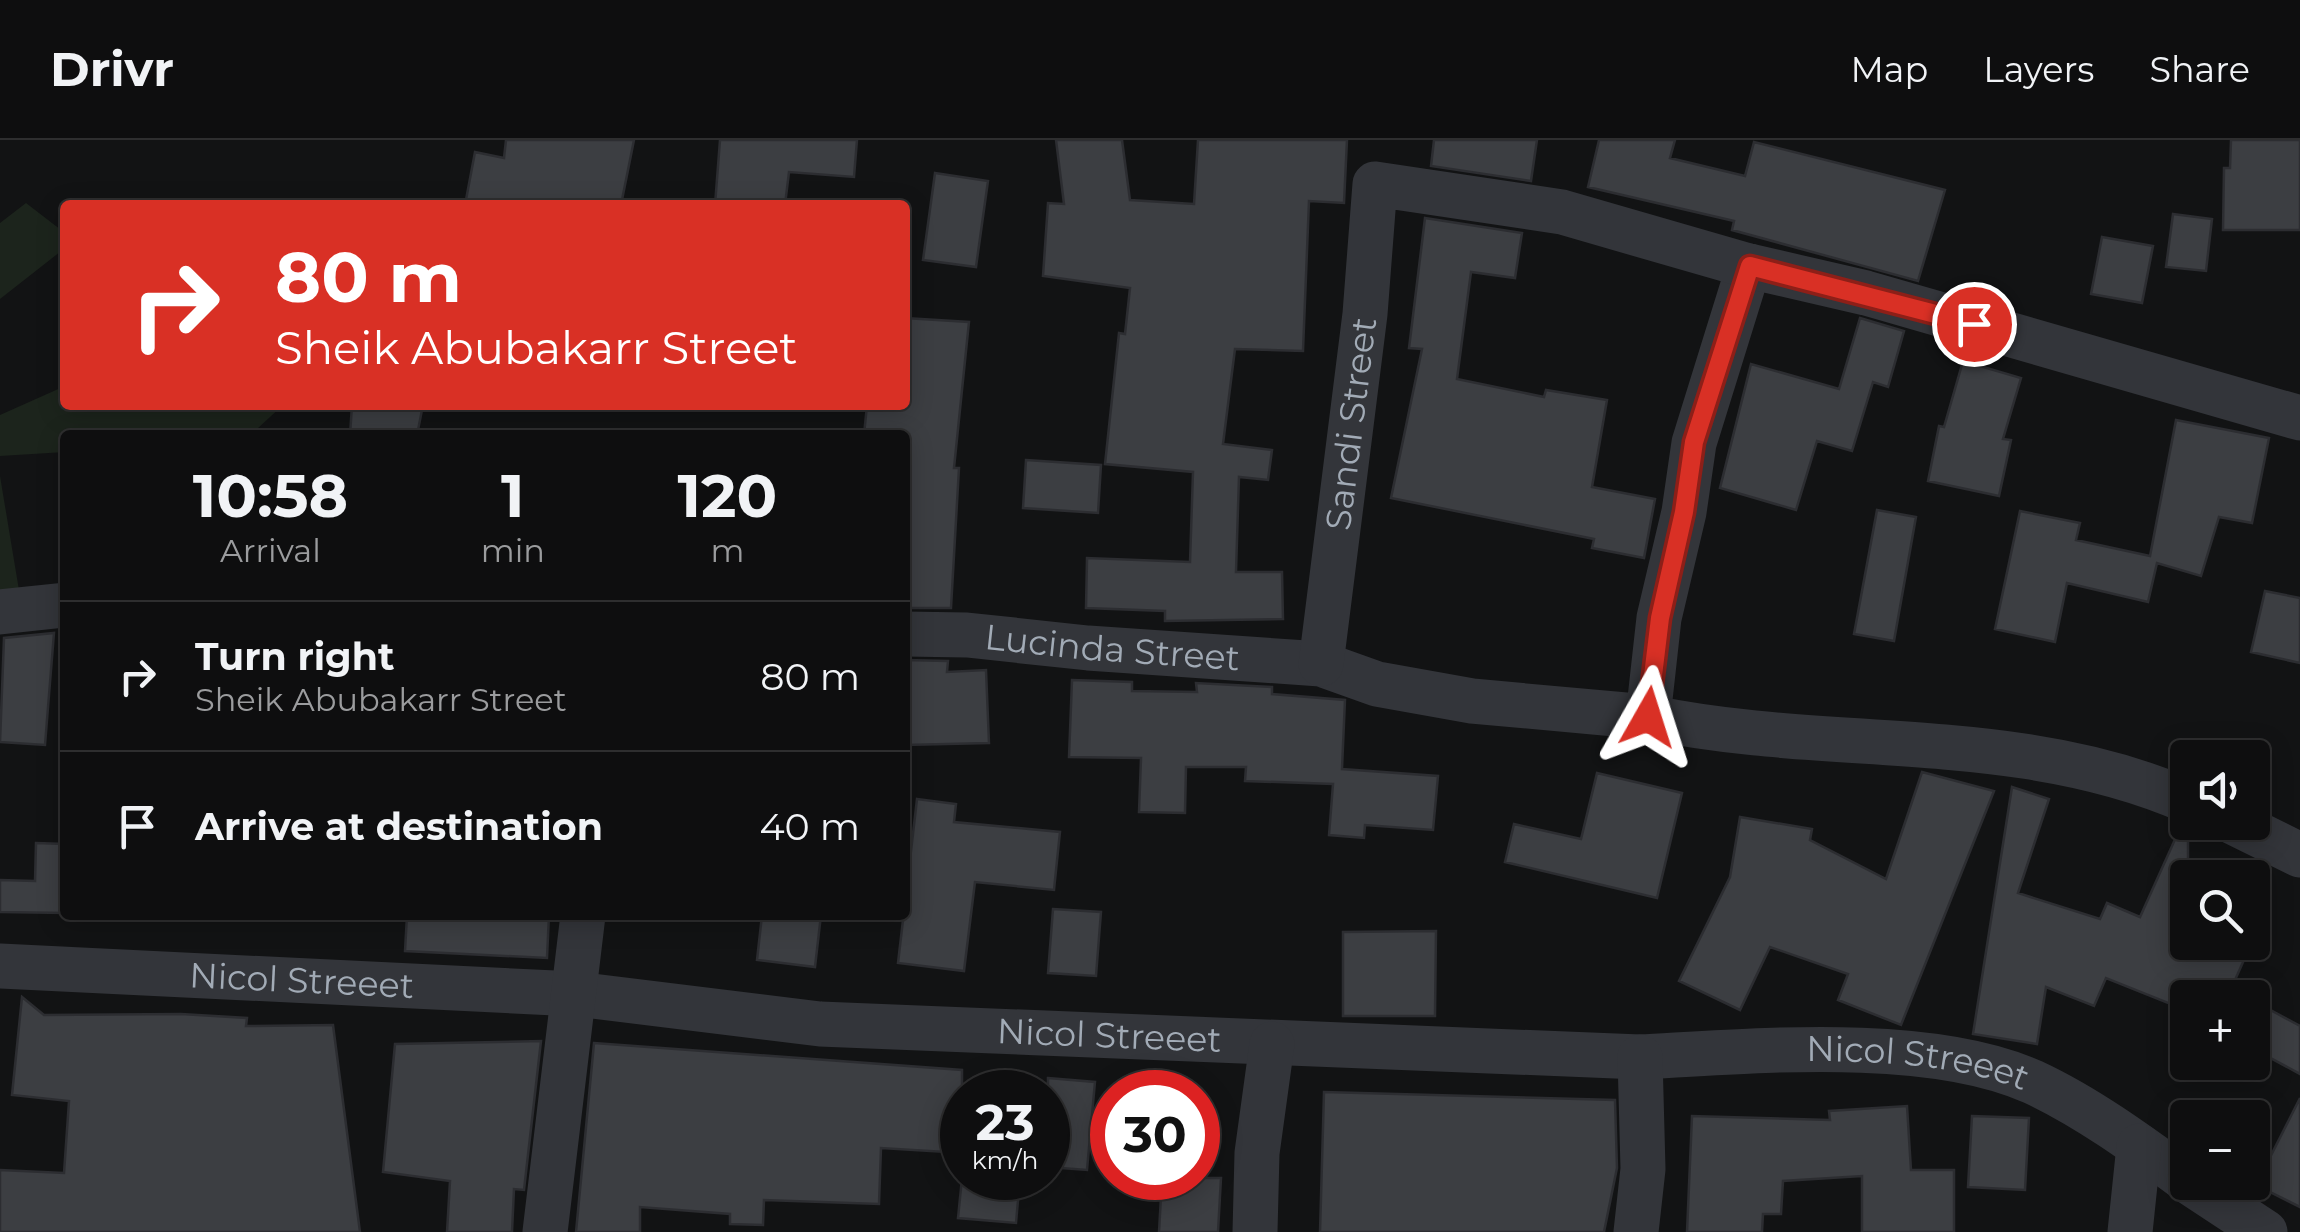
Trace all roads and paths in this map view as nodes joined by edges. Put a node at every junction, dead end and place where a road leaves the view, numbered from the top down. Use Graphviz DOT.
graph roads {
  1 [pos="1750,266"];
  2 [pos="2300,418"];
  3 [pos="60,606"];
  4 [pos="0,612"];
  5 [pos="910,634"];
  6 [pos="1321,664"];
  7 [pos="1648,717"];
  8 [pos="2170,795"];
  9 [pos="2268,840"];
  10 [pos="2300,856"];
  11 [pos="583,920"];
  12 [pos="0,966"];
  13 [pos="576,994"];
  14 [pos="1272,1044"];
  15 [pos="1640,1057"];
  16 [pos="2139,1146"];
  17 [pos="2170,1169"];
  18 [pos="2215,1200"];
  19 [pos="546,1232"];
  20 [pos="1255,1232"];
  21 [pos="1636,1232"];
  22 [pos="2130,1232"];
  23 [pos="2264,1232"];
  1 -- 2 [label="street"];
  1 -- 6 [label="street, Sandi Street"];
  1 -- 7 [label="street"];
  3 -- 4 [label="street"];
  5 -- 6 [label="street, Lucinda Street"];
  6 -- 7 [label="street, Lucinda Street"];
  7 -- 8 [label="street, Lucinda Street"];
  9 -- 10 [label="street"];
  11 -- 13 [label="street"];
  12 -- 13 [label="street, Nicol Streeet"];
  13 -- 14 [label="street, Nicol Streeet"];
  13 -- 19 [label="street"];
  14 -- 15 [label="street, Nicol Streeet"];
  14 -- 20 [label="street"];
  15 -- 16 [label="street, Nicol Streeet"];
  15 -- 21 [label="street"];
  16 -- 17 [label="street, Nicol Streeet"];
  16 -- 22 [label="street"];
  18 -- 23 [label="street, Nicol Streeet"];
}
